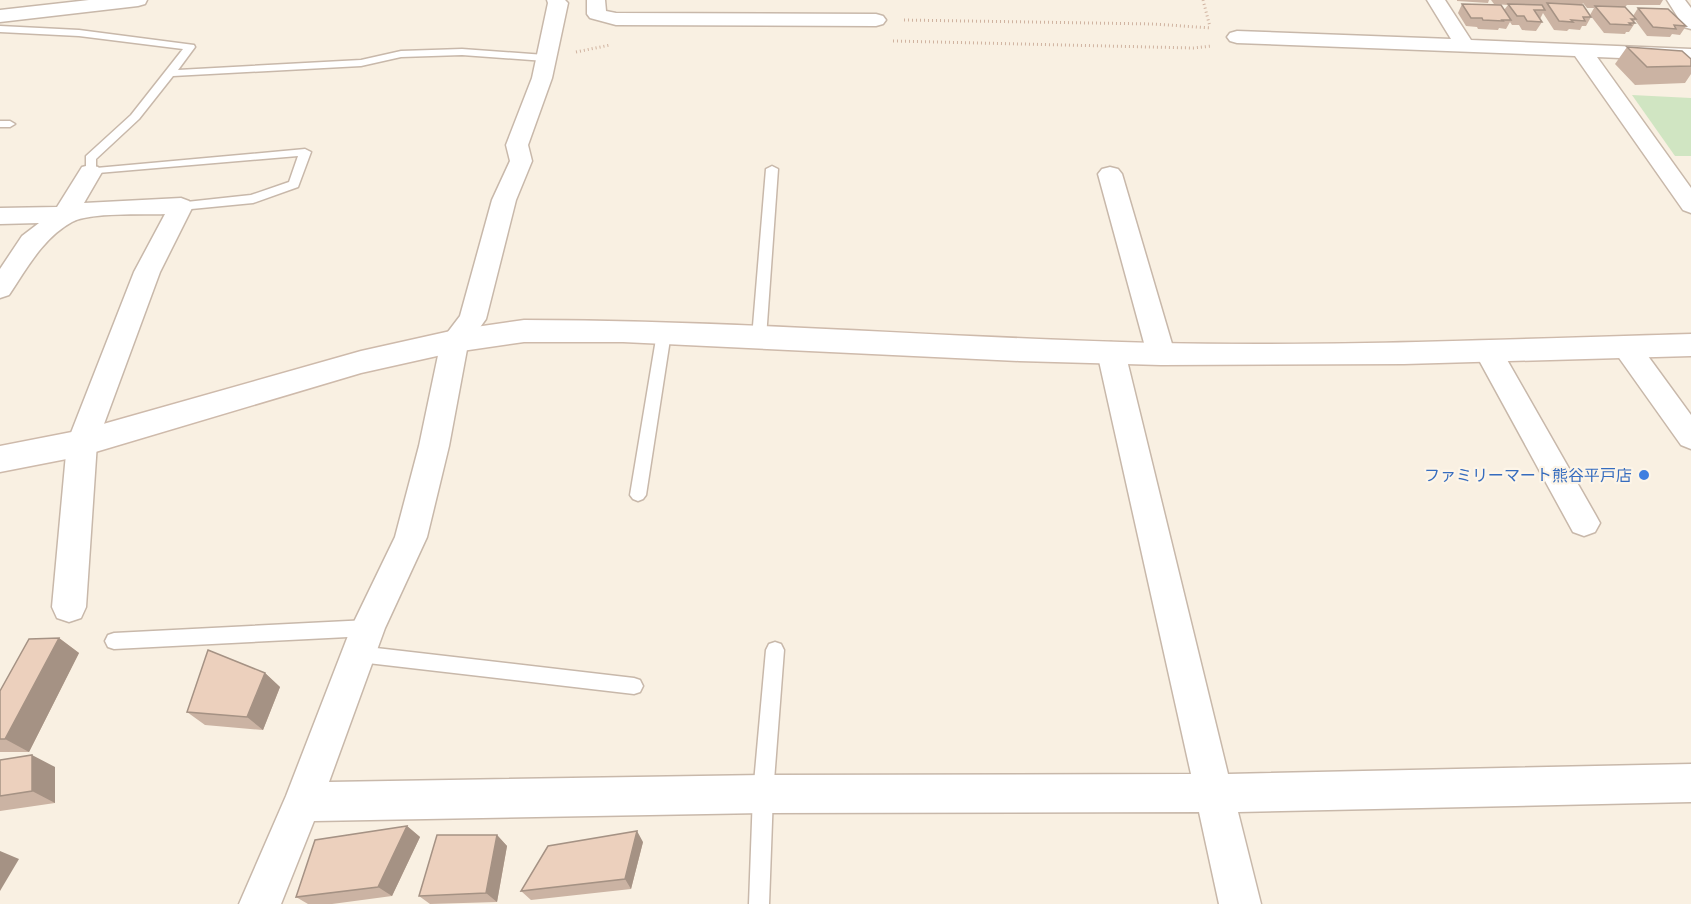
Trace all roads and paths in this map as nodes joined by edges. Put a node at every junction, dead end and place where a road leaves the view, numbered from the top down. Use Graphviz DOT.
graph roads {
  1 [pos="138,0"];
  2 [pos="556,0"];
  3 [pos="596,0"];
  4 [pos="1203,0"];
  5 [pos="1436,0"];
  6 [pos="1676,0"];
  7 [pos="677,9"];
  8 [pos="0,16"];
  9 [pos="876,20"];
  10 [pos="1691,23"];
  11 [pos="0,29"];
  12 [pos="1237,37"];
  13 [pos="1464,45"];
  14 [pos="1581,50"];
  15 [pos="1691,55"];
  16 [pos="545,58"];
  17 [pos="171,73"];
  18 [pos="1664,166"];
  19 [pos="1691,167"];
  20 [pos="772,169"];
  21 [pos="90,172"];
  22 [pos="1110,174"];
  23 [pos="181,206"];
  24 [pos="1691,206"];
  25 [pos="65,215"];
  26 [pos="0,216"];
  27 [pos="0,289"];
  28 [pos="664,333"];
  29 [pos="759,338"];
  30 [pos="455,341"];
  31 [pos="1691,345"];
  32 [pos="1627,348"];
  33 [pos="1488,351"];
  34 [pos="1111,352"];
  35 [pos="1161,354"];
  36 [pos="1691,437"];
  37 [pos="82,443"];
  38 [pos="0,459"];
  39 [pos="638,495"];
  40 [pos="1584,523"];
  41 [pos="69,607"];
  42 [pos="114,641"];
  43 [pos="364,641"];
  44 [pos="775,650"];
  45 [pos="634,686"];
  46 [pos="1691,783"];
  47 [pos="1213,793"];
  48 [pos="763,794"];
  49 [pos="303,802"];
  50 [pos="260,904"];
  51 [pos="759,904"];
  52 [pos="1240,904"];
  1 -- 8 [label="street"];
  2 -- 16 [label="street"];
  3 -- 7 [label="street"];
  4 -- 9 [label="path"];
  5 -- 13 [label="street"];
  6 -- 10 [label="street"];
  7 -- 9 [label="street"];
  11 -- 17 [label="lane"];
  12 -- 13 [label="street"];
  13 -- 14 [label="street"];
  14 -- 15 [label="street"];
  14 -- 18 [label="street"];
  16 -- 17 [label="lane"];
  16 -- 30 [label="street"];
  17 -- 21 [label="lane"];
  18 -- 19 [label="street"];
  18 -- 24 [label="street"];
  20 -- 29 [label="lane"];
  21 -- 23 [label="lane"];
  21 -- 25 [label="street"];
  22 -- 35 [label="street"];
  23 -- 25 [label="street"];
  23 -- 37 [label="street"];
  25 -- 26 [label="street"];
  25 -- 27 [label="street"];
  28 -- 29 [label="street"];
  28 -- 30 [label="street"];
  28 -- 39 [label="lane"];
  29 -- 34 [label="street"];
  30 -- 37 [label="street"];
  30 -- 43 [label="street"];
  31 -- 32 [label="street"];
  32 -- 33 [label="street"];
  32 -- 36 [label="street"];
  33 -- 35 [label="street"];
  33 -- 40 [label="street"];
  34 -- 35 [label="street"];
  34 -- 47 [label="street"];
  37 -- 38 [label="street"];
  37 -- 41 [label="street"];
  42 -- 43 [label="lane"];
  43 -- 45 [label="lane"];
  43 -- 49 [label="street"];
  44 -- 48 [label="lane"];
  46 -- 47 [label="street"];
  47 -- 48 [label="street"];
  47 -- 52 [label="street"];
  48 -- 49 [label="street"];
  48 -- 51 [label="lane"];
  49 -- 50 [label="street"];
}
